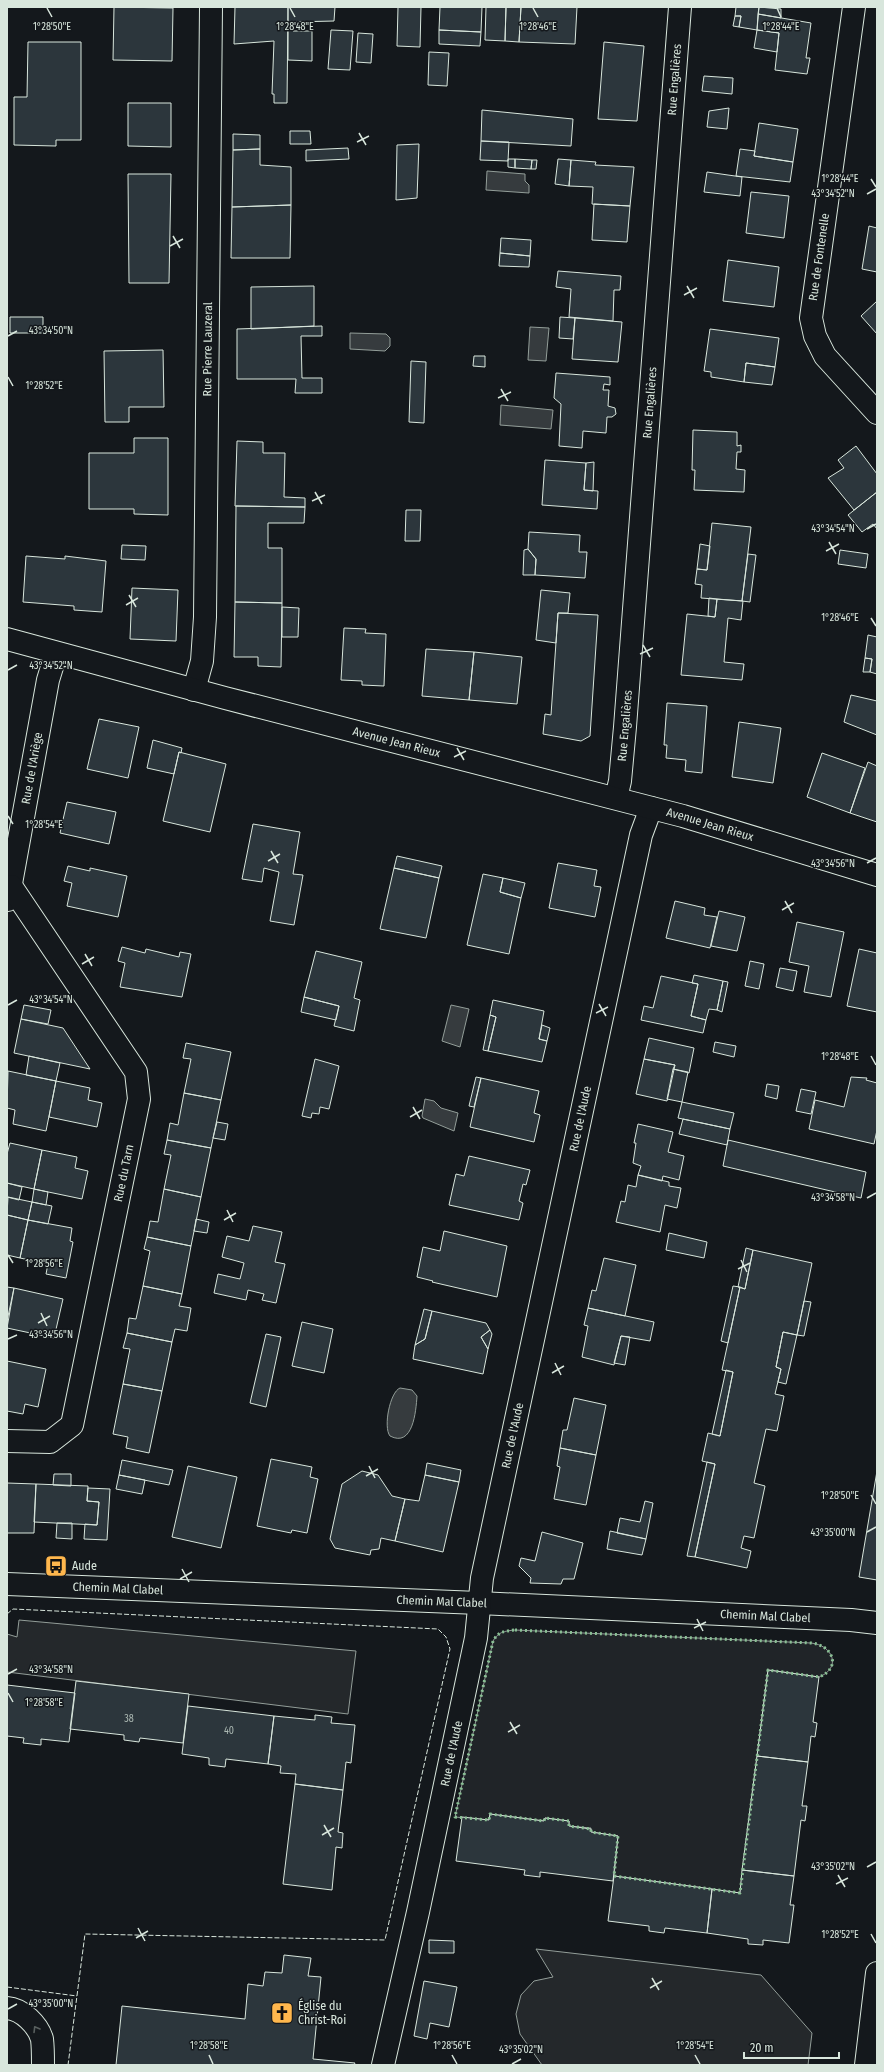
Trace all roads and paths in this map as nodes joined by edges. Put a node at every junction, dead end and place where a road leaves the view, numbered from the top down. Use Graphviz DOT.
graph roads {
  1 [pos="211,7"];
  2 [pos="680,7"];
  3 [pos="854,7"];
  4 [pos="877,413"];
  5 [pos="7,639"];
  6 [pos="56,654"];
  7 [pos="194,690"];
  8 [pos="616,798"];
  9 [pos="651,808"];
  10 [pos="877,875"];
  11 [pos="9,896"];
  12 [pos="7,1441"];
  13 [pos="7,1584"];
  14 [pos="480,1602"];
  15 [pos="877,1623"];
  16 [pos="877,1973"];
  17 [pos="7,2008"];
  18 [pos="43,2065"];
  19 [pos="384,2065"];
  20 [pos="866,2065"];
  1 -- 7 [label="street, Rue Pierre Lauzeral"];
  2 -- 8 [label="street, Rue Engalières"];
  3 -- 4 [label="street, Rue de Fontenelle"];
  5 -- 6 [label="street, Avenue Jean Rieux"];
  6 -- 7 [label="street, Avenue Jean Rieux"];
  6 -- 11 [label="street, Rue de l'Ariège"];
  7 -- 8 [label="street, Avenue Jean Rieux"];
  8 -- 9 [label="street, Avenue Jean Rieux"];
  9 -- 10 [label="street, Avenue Jean Rieux"];
  9 -- 14 [label="street, Rue de l'Aude"];
  11 -- 12 [label="street, Rue du Tarn"];
  13 -- 14 [label="street, Chemin Mal Clabel"];
  14 -- 15 [label="street, Chemin Mal Clabel"];
  14 -- 19 [label="street, Rue de l'Aude"];
  16 -- 20 [label="street"];
  18 -- 17 [label="street, one-way"];
}
